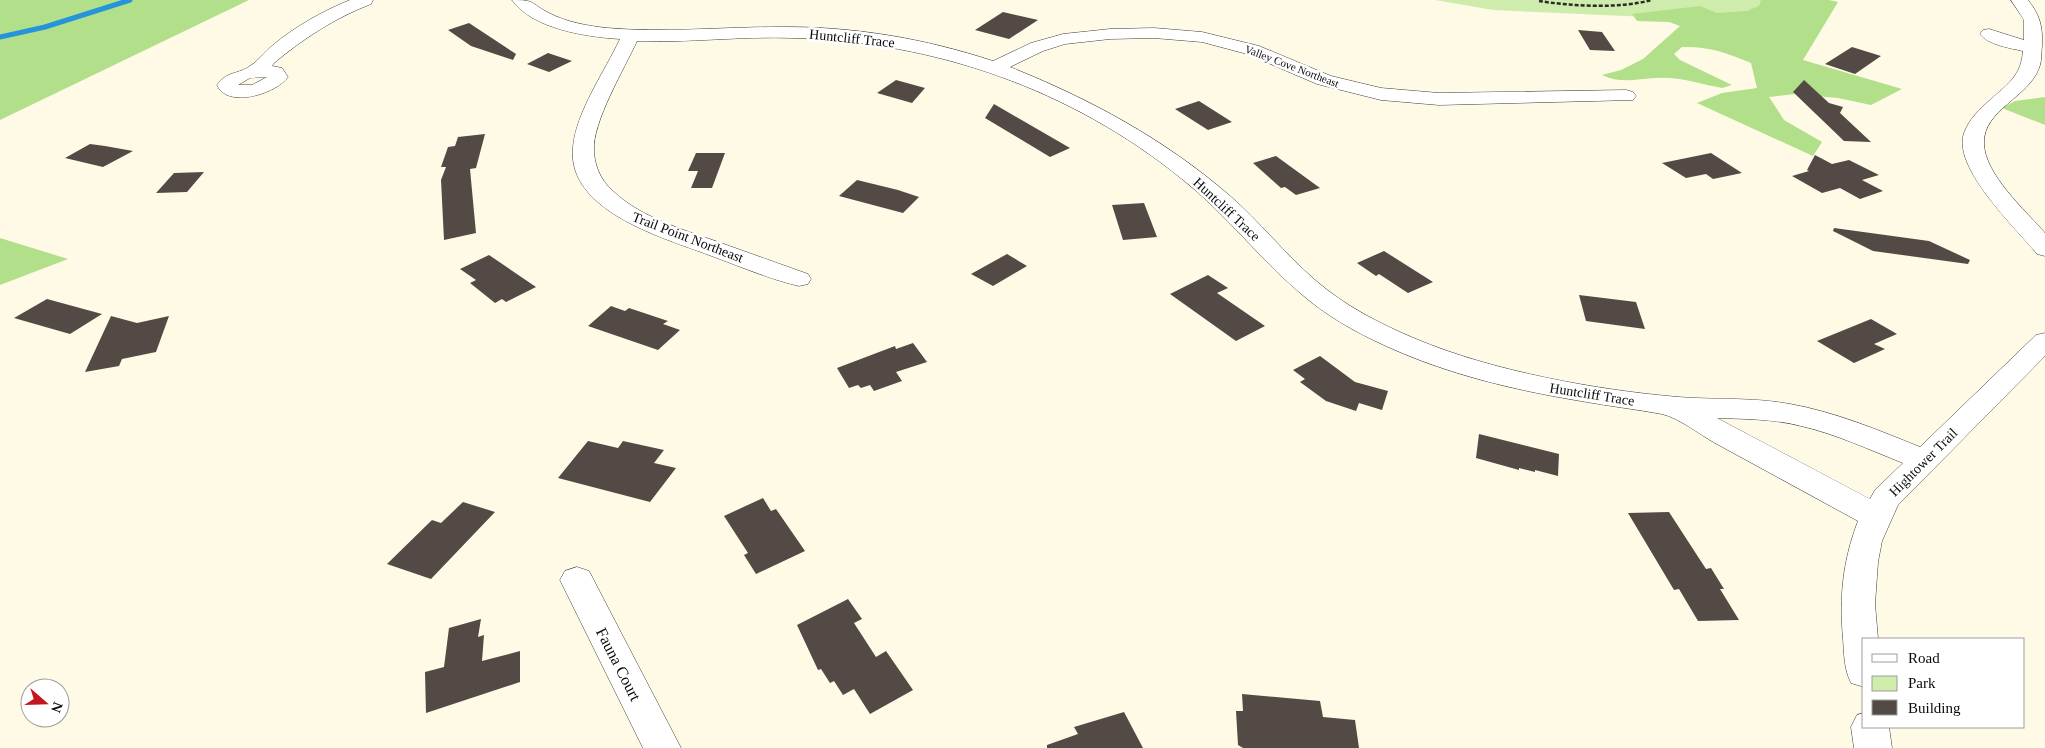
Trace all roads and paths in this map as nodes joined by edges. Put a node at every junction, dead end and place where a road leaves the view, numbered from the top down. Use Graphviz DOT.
graph roads {
  1 [pos="365,0"];
  2 [pos="520,0"];
  3 [pos="1651,0"];
  4 [pos="2019,0"];
  5 [pos="1539,1"];
  6 [pos="1989,34"];
  7 [pos="630,36"];
  8 [pos="2032,47"];
  9 [pos="994,68"];
  10 [pos="256,71"];
  11 [pos="1626,96"];
  12 [pos="2045,249"];
  13 [pos="799,279"];
  14 [pos="2045,341"];
  15 [pos="1672,406"];
  16 [pos="1924,460"];
  17 [pos="1875,516"];
  18 [pos="577,580"];
  19 [pos="1862,657"];
  20 [pos="1870,728"];
  21 [pos="662,748"];
  22 [pos="1873,748"];
  1 -- 10 [label="street"];
  2 -- 7 [label="street, Huntcliff Trace"];
  3 -- 5 [label="path"];
  4 -- 8 [label="street"];
  6 -- 8 [label="street"];
  7 -- 9 [label="street, Huntcliff Trace"];
  7 -- 13 [label="street, Trail Point Northeast"];
  8 -- 12 [label="street"];
  9 -- 11 [label="street, Valley Cove Northeast"];
  9 -- 15 [label="street, Huntcliff Trace"];
  14 -- 16 [label="street, Hightower Trail"];
  15 -- 16 [label="street, Huntcliff Trace"];
  15 -- 17 [label="street"];
  16 -- 17 [label="street, Hightower Trail"];
  17 -- 19 [label="street, Hightower Trail"];
  18 -- 21 [label="street, Fauna Court"];
  20 -- 22 [label="street"];
}
